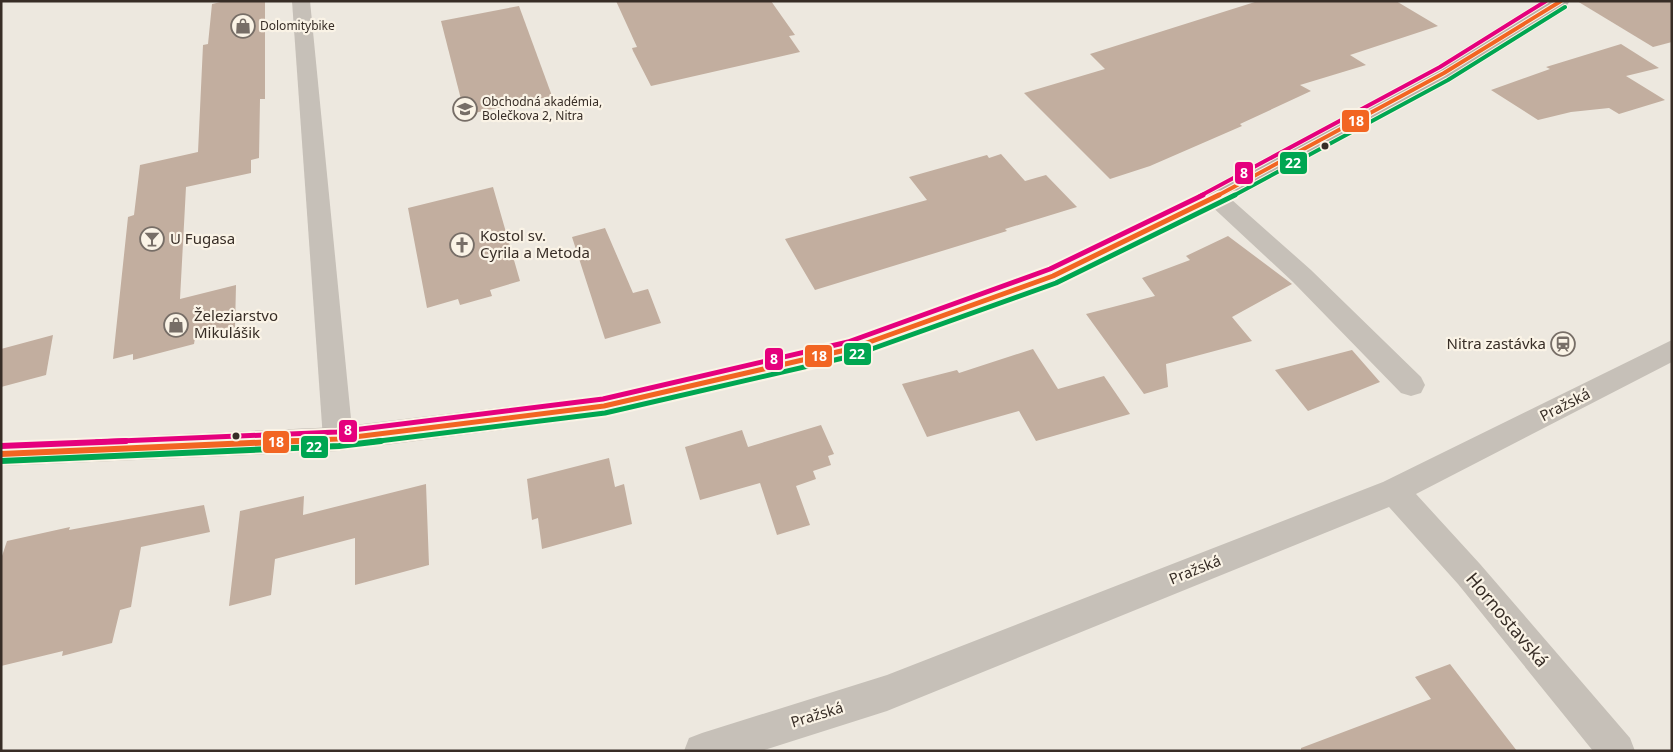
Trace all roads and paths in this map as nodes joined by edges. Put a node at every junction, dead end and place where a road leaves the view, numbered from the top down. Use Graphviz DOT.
graph roads {
  1 [pos="301,1"];
  2 [pos="1561,1"];
  3 [pos="1215,197"];
  4 [pos="1672,350"];
  5 [pos="1411,385"];
  6 [pos="338,439"];
  7 [pos="1,454"];
  8 [pos="1394,491"];
  9 [pos="702,751"];
  10 [pos="1617,751"];
  1 -- 6 [label="street"];
  2 -- 3 [label="street"];
  3 -- 5 [label="street"];
  3 -- 6 [label="street"];
  4 -- 8 [label="street, Pražská"];
  6 -- 7 [label="street"];
  8 -- 9 [label="street, Pražská"];
  8 -- 10 [label="street, Hornostavská"];
}
